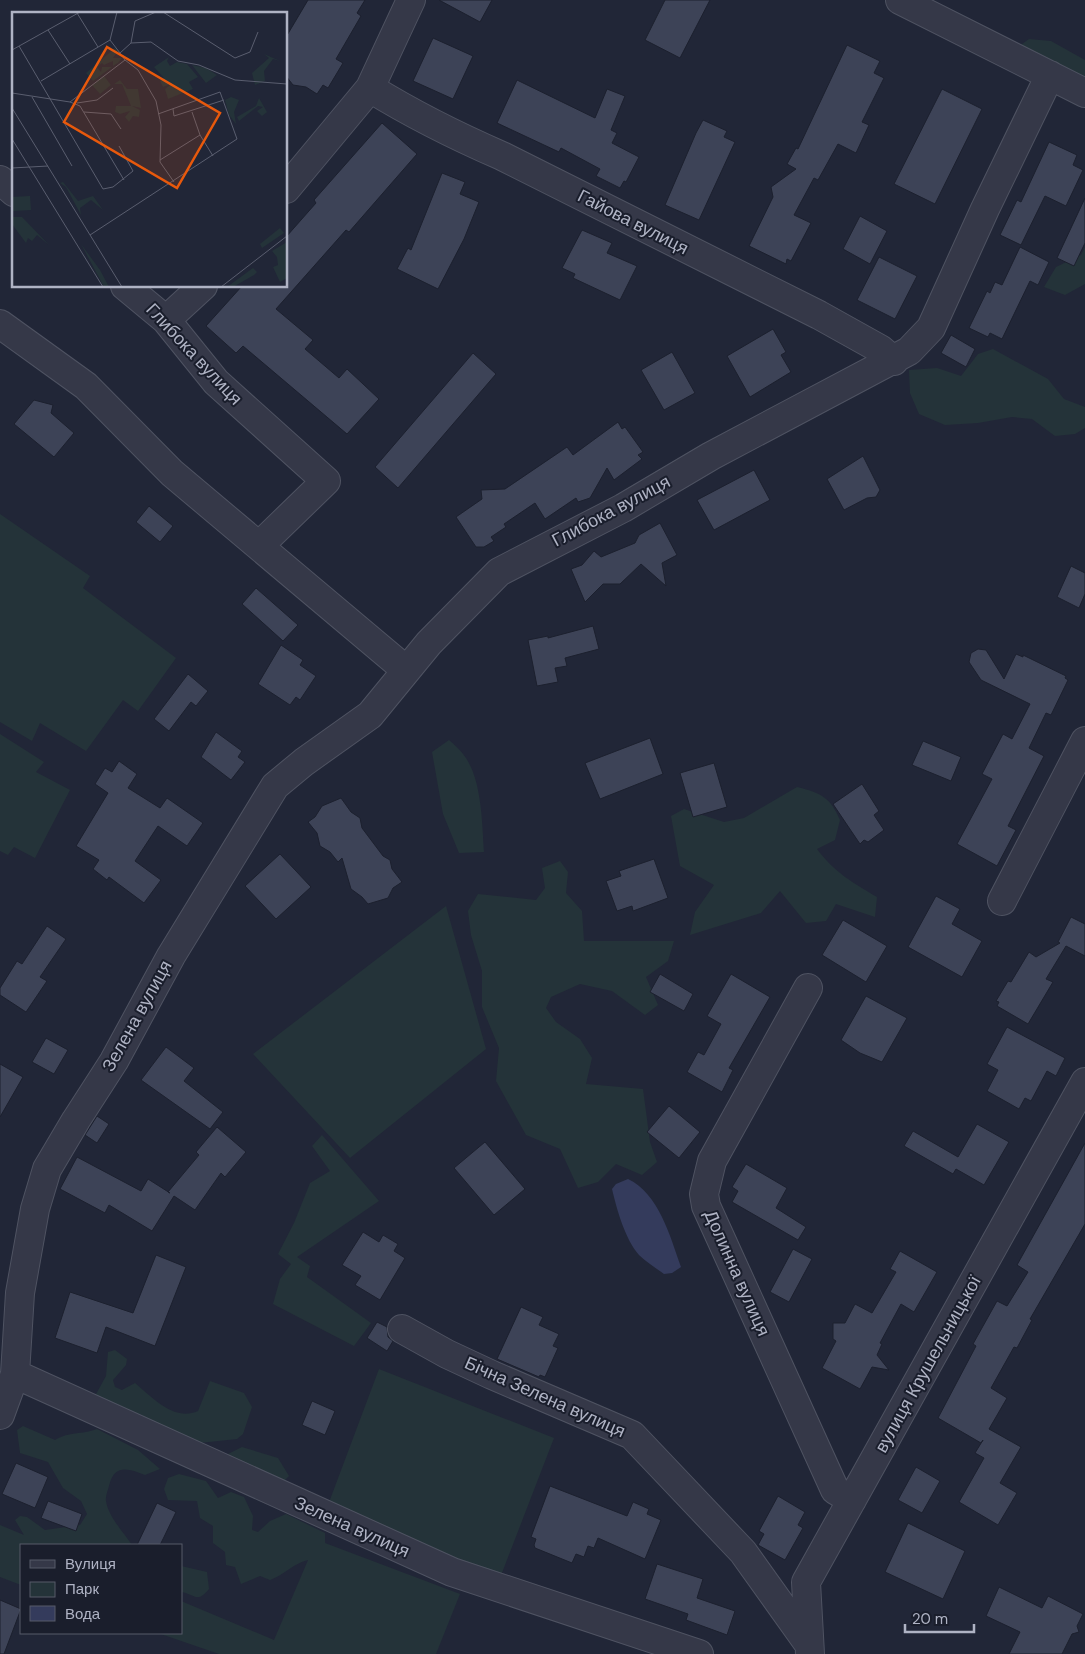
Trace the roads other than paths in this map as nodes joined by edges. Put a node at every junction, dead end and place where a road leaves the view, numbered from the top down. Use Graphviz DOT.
graph roads {
  1 [pos="411,0"];
  2 [pos="900,0"];
  3 [pos="1050,75"];
  4 [pos="370,88"];
  5 [pos="1085,93"];
  6 [pos="0,180"];
  7 [pos="288,187"];
  8 [pos="12,190"];
  9 [pos="127,288"];
  10 [pos="201,288"];
  11 [pos="166,320"];
  12 [pos="0,324"];
  13 [pos="894,361"];
  14 [pos="259,546"];
  15 [pos="406,670"];
  16 [pos="370,715"];
  17 [pos="1085,741"];
  18 [pos="1002,901"];
  19 [pos="808,988"];
  20 [pos="1085,1082"];
  21 [pos="402,1328"];
  22 [pos="15,1374"];
  23 [pos="0,1415"];
  24 [pos="852,1500"];
  25 [pos="809,1649"];
  26 [pos="699,1654"];
  1 -- 4 [label="street"];
  2 -- 3 [label="street"];
  3 -- 5 [label="street"];
  3 -- 13 [label="street, Глибока вулиця"];
  4 -- 7 [label="street"];
  4 -- 13 [label="street, Гайова вулиця"];
  6 -- 8 [label="street"];
  9 -- 11 [label="street, Глибока вулиця"];
  10 -- 11 [label="street"];
  11 -- 14 [label="street, Глибока вулиця"];
  12 -- 14 [label="street"];
  13 -- 15 [label="street, Глибока вулиця"];
  14 -- 15 [label="street"];
  15 -- 16 [label="street, Глибока вулиця"];
  16 -- 22 [label="street, Зелена вулиця"];
  17 -- 18 [label="street"];
  19 -- 24 [label="street, Долинна вулиця"];
  20 -- 24 [label="street, вулиця Крушельницької"];
  21 -- 25 [label="street, Бічна Зелена вулиця"];
  22 -- 23 [label="street, Зелена вулиця"];
  22 -- 26 [label="street, Зелена вулиця"];
  24 -- 25 [label="street, вулиця Крушельницької"];
}
